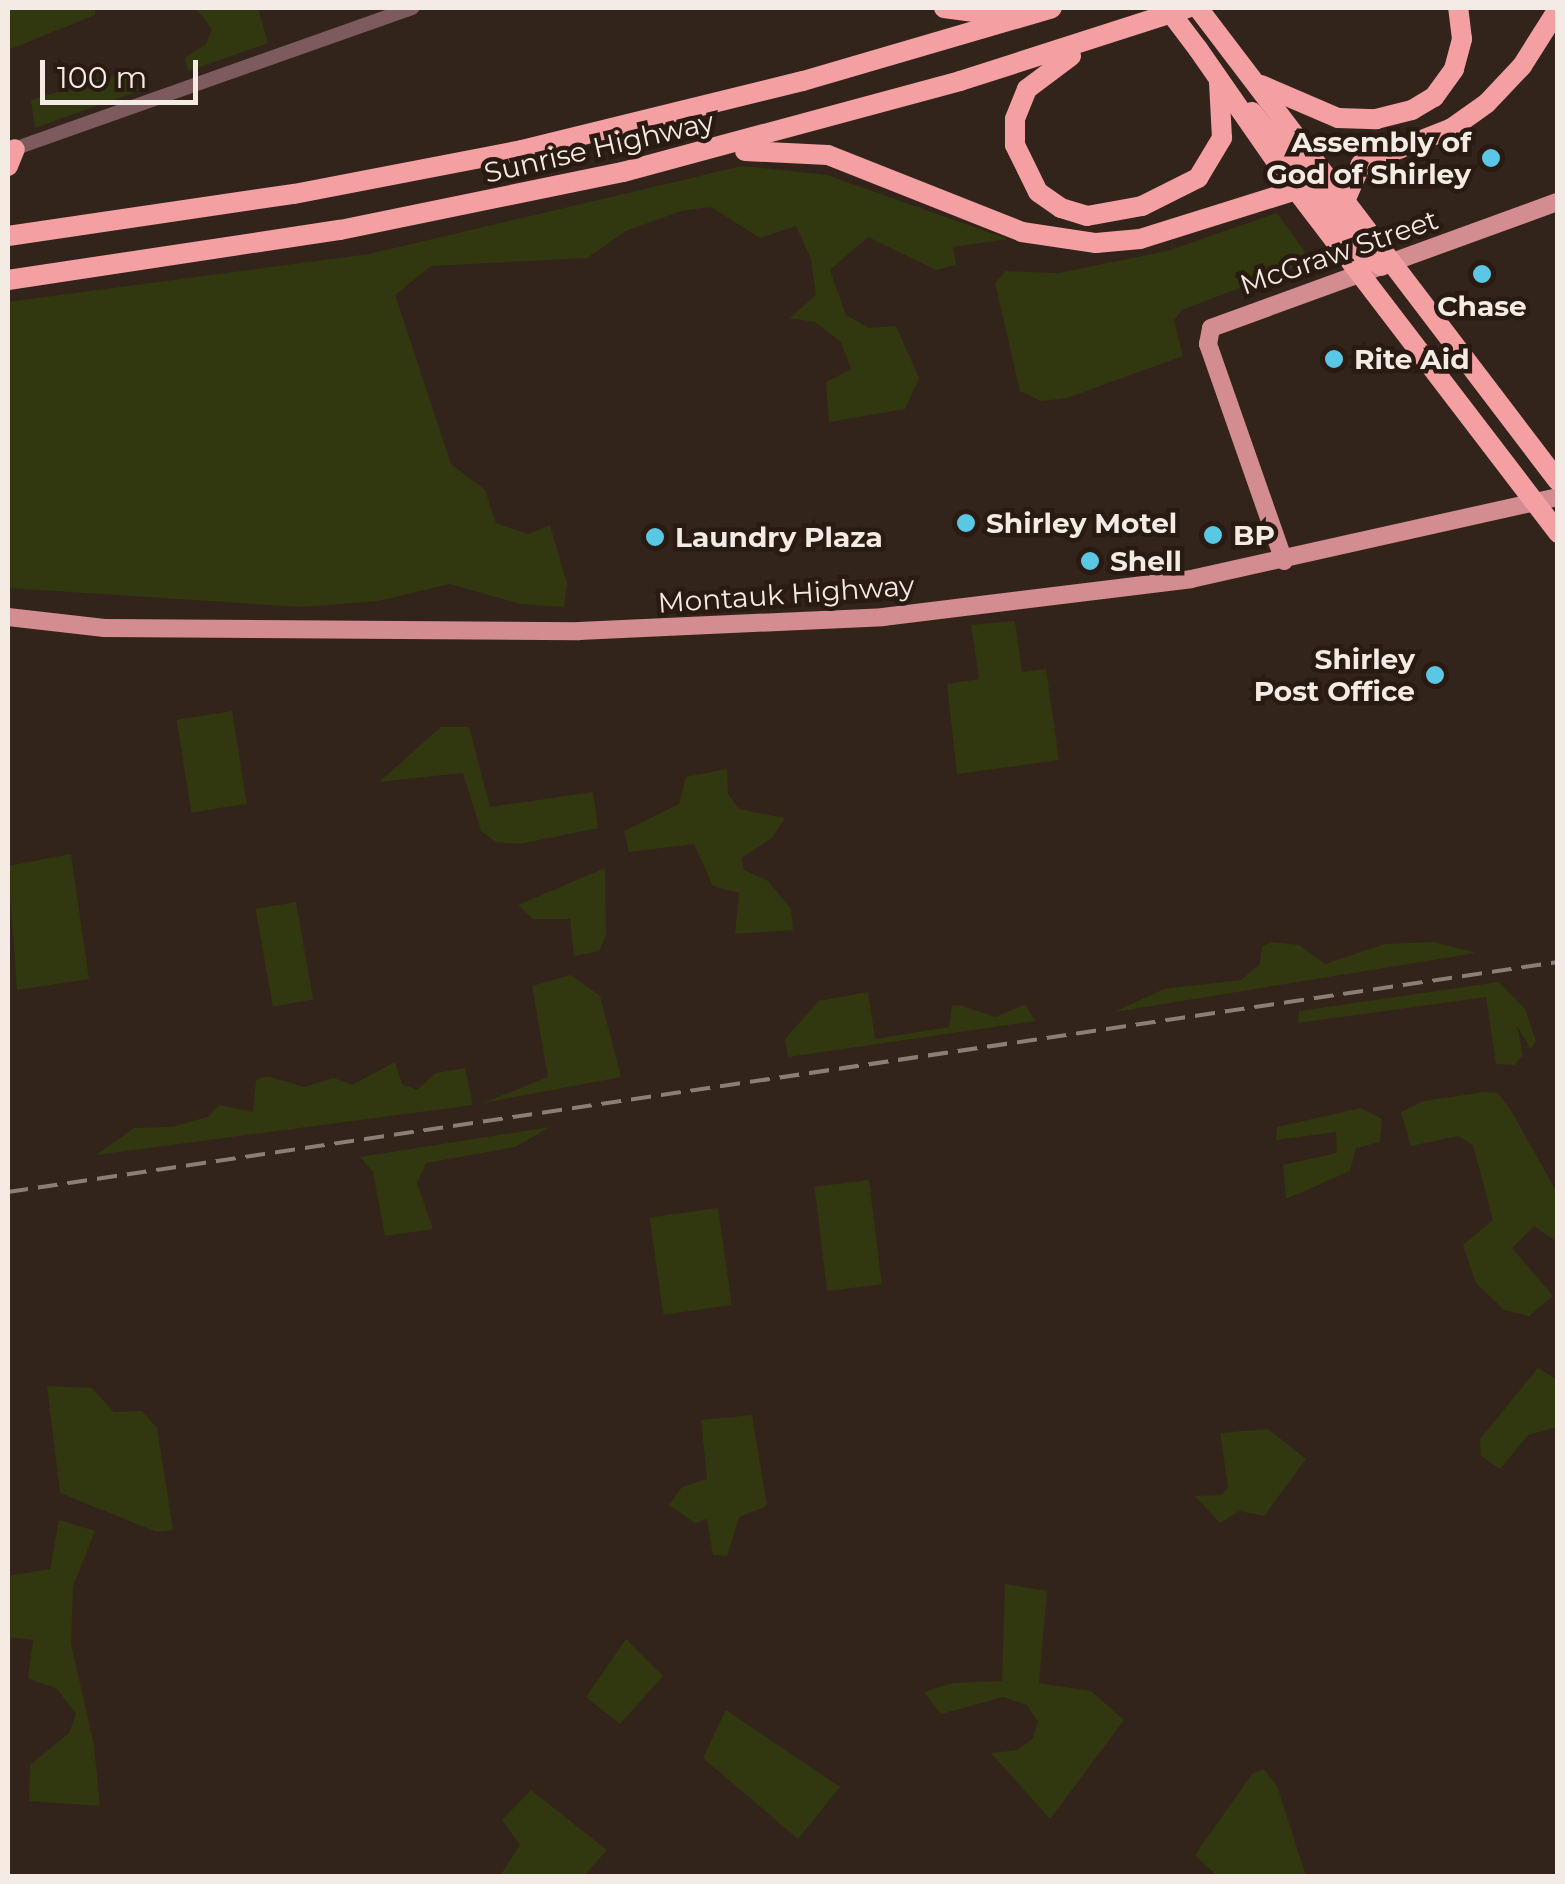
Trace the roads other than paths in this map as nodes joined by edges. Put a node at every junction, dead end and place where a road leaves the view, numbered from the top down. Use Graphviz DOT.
graph roads {
  1 [pos="412,8"];
  2 [pos="944,8"];
  3 [pos="1052,8"];
  4 [pos="1167,8"];
  5 [pos="1188,8"];
  6 [pos="1198,8"];
  7 [pos="1458,8"];
  8 [pos="1558,8"];
  9 [pos="1031,15"];
  10 [pos="1126,29"];
  11 [pos="1218,75"];
  12 [pos="1252,79"];
  13 [pos="1232,95"];
  14 [pos="10,156"];
  15 [pos="678,158"];
  16 [pos="1296,190"];
  17 [pos="1345,200"];
  18 [pos="1558,202"];
  19 [pos="8,236"];
  20 [pos="1387,264"];
  21 [pos="1359,274"];
  22 [pos="8,280"];
  23 [pos="1465,359"];
  24 [pos="1505,411"];
  25 [pos="1558,481"];
  26 [pos="1547,500"];
  27 [pos="1558,532"];
  28 [pos="1284,561"];
  29 [pos="8,618"];
  1 -- 14 [label="street"];
  2 -- 9 [label="highway"];
  3 -- 9 [label="highway, Sunrise Highway"];
  4 -- 11 [label="highway, bridge"];
  5 -- 10 [label="highway, Sunrise Highway"];
  6 -- 12 [label="highway"];
  7 -- 12 [label="highway"];
  8 -- 17 [label="highway"];
  9 -- 19 [label="highway, Sunrise Highway"];
  10 -- 11 [label="highway"];
  10 -- 15 [label="highway, Sunrise Highway"];
  11 -- 13 [label="highway"];
  12 -- 17 [label="highway"];
  13 -- 16 [label="highway"];
  13 -- 20 [label="highway"];
  15 -- 16 [label="highway"];
  15 -- 22 [label="highway, Sunrise Highway"];
  16 -- 21 [label="highway"];
  17 -- 20 [label="highway"];
  18 -- 20 [label="main road, McGraw Street"];
  20 -- 21 [label="main road, McGraw Street"];
  20 -- 23 [label="highway"];
  21 -- 26 [label="highway"];
  21 -- 28 [label="main road, McGraw Street"];
  23 -- 24 [label="highway"];
  23 -- 24 [label="highway"];
  24 -- 25 [label="highway"];
  26 -- 27 [label="highway"];
  26 -- 28 [label="main road, Montauk Highway"];
  28 -- 29 [label="main road, Montauk Highway"];
}
